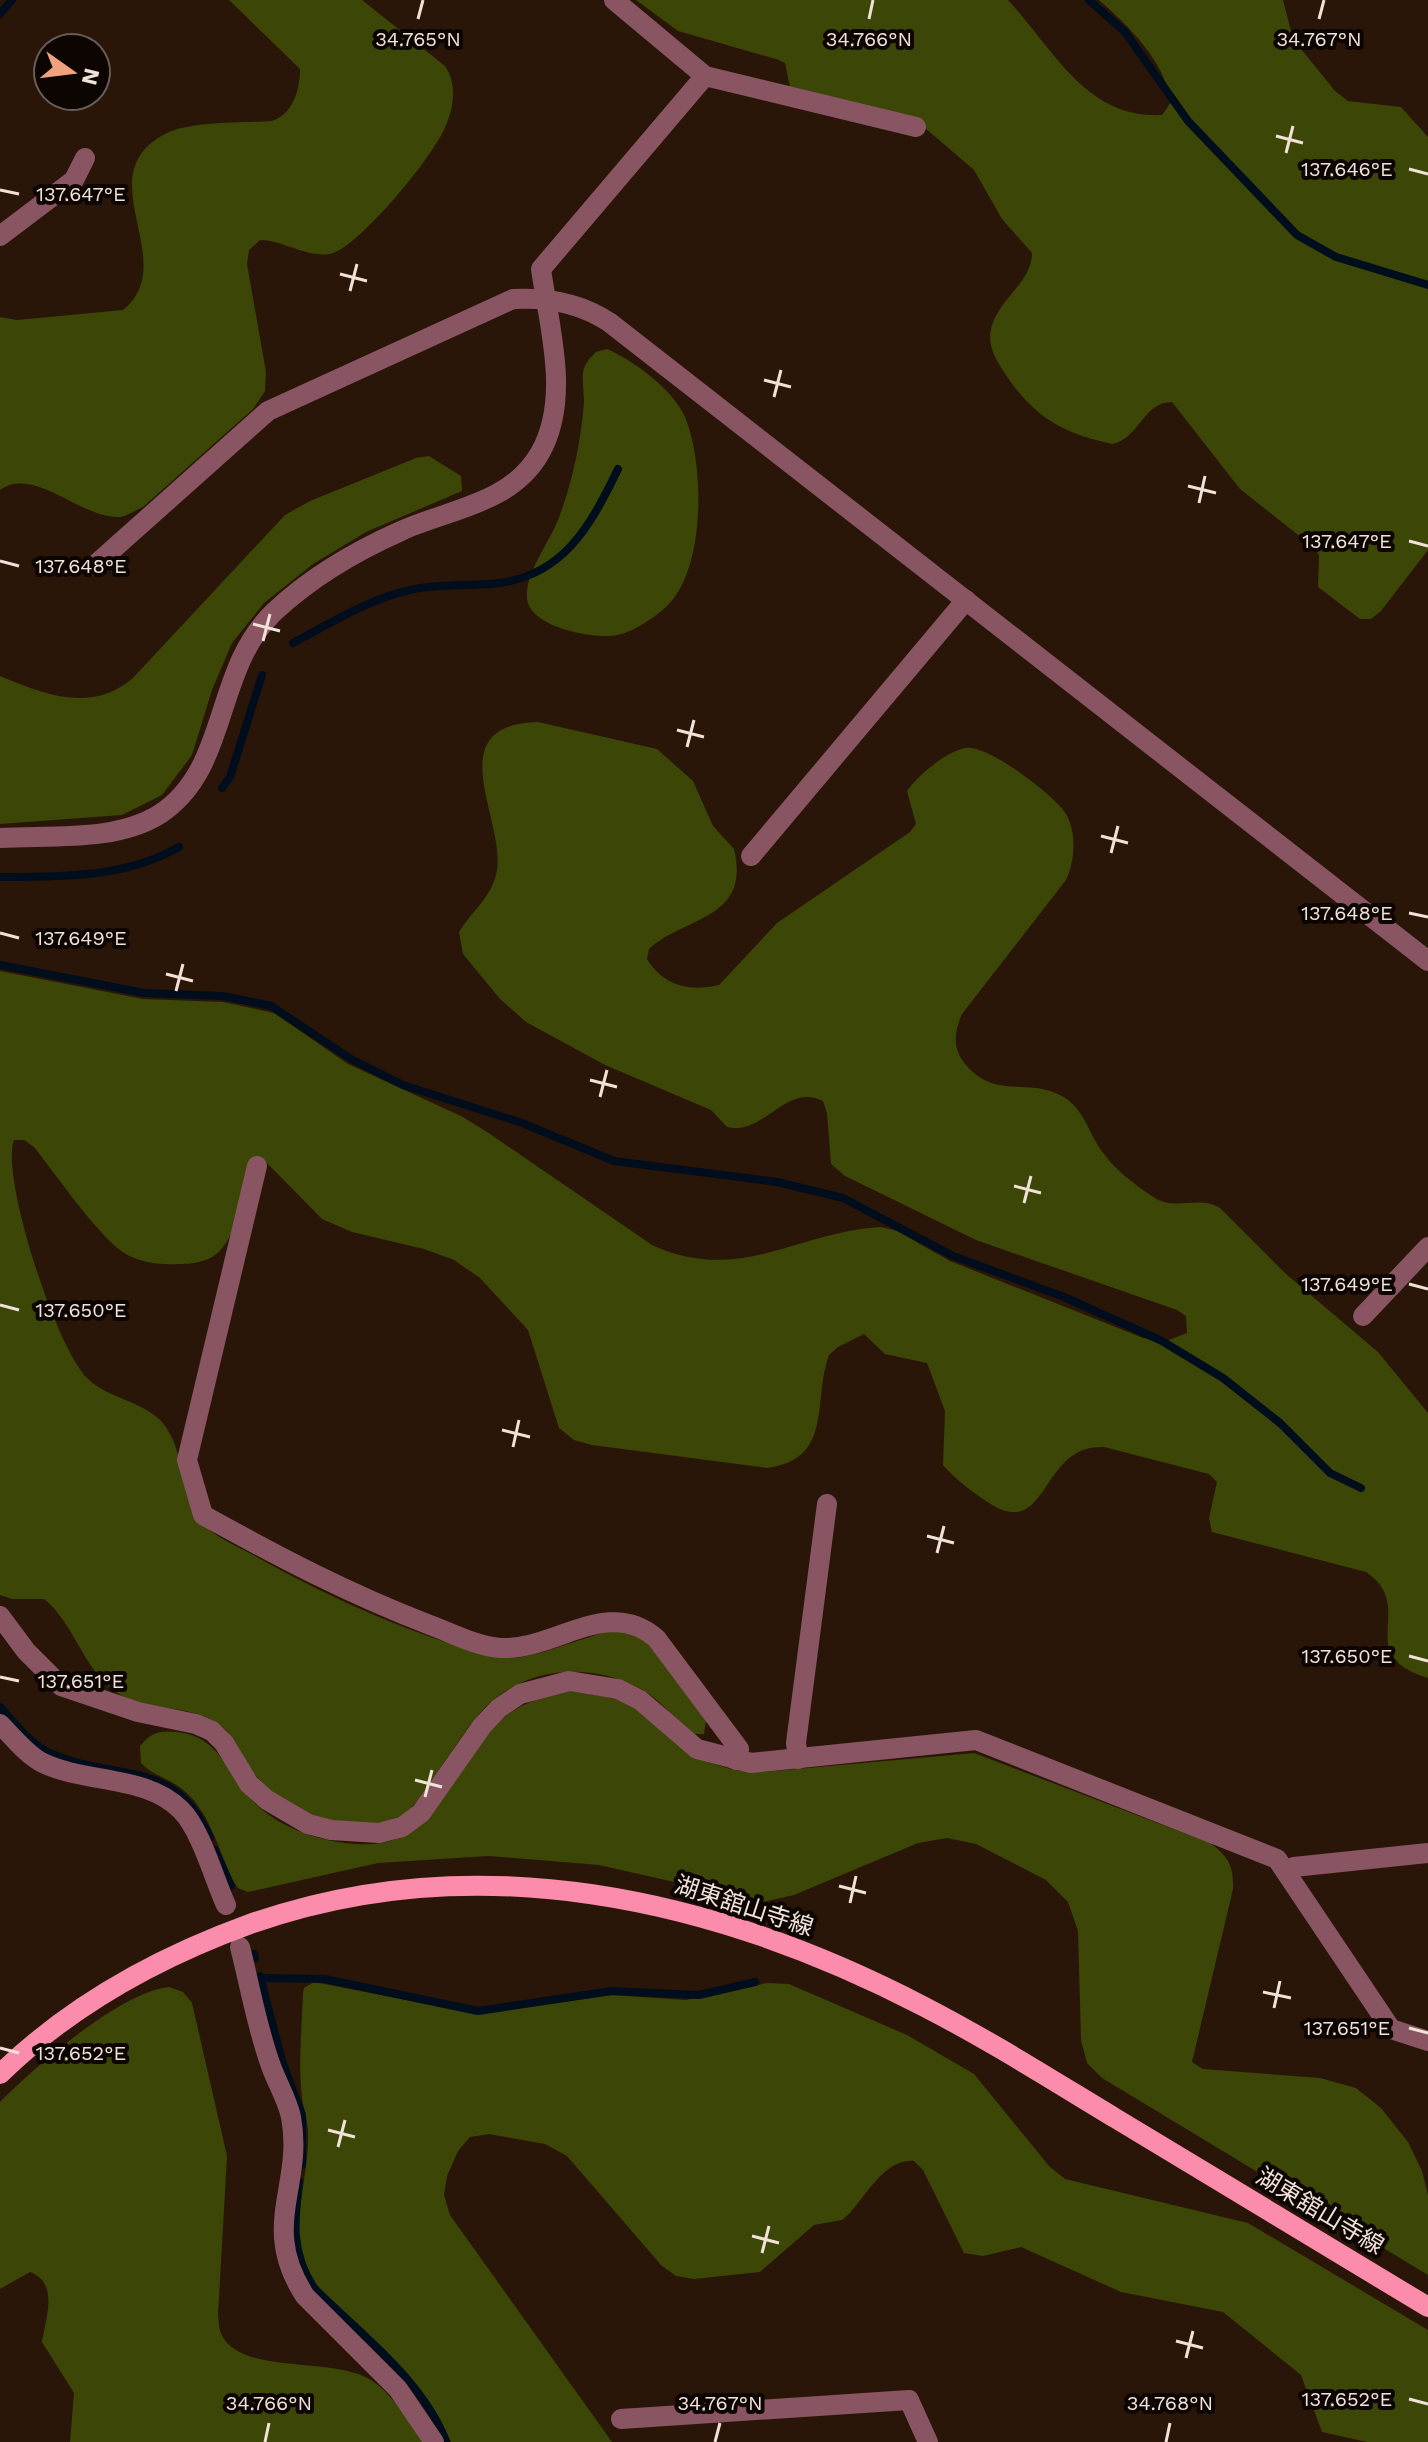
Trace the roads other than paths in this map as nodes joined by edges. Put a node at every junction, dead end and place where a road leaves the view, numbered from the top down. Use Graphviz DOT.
graph roads {
  1 [pos="614,0"];
  2 [pos="705,76"];
  3 [pos="916,127"];
  4 [pos="85,158"];
  5 [pos="0,236"];
  6 [pos="545,298"];
  7 [pos="94,566"];
  8 [pos="966,600"];
  9 [pos="0,838"];
  10 [pos="751,856"];
  11 [pos="1428,961"];
  12 [pos="257,1166"];
  13 [pos="1428,1247"];
  14 [pos="1363,1316"];
  15 [pos="827,1504"];
  16 [pos="0,1616"];
  17 [pos="0,1724"];
  18 [pos="798,1759"];
  19 [pos="736,1760"];
  20 [pos="1428,1853"];
  21 [pos="1286,1872"];
  22 [pos="226,1905"];
  23 [pos="240,1947"];
  24 [pos="1428,2041"];
  25 [pos="0,2074"];
  26 [pos="1428,2307"];
  27 [pos="621,2419"];
  28 [pos="434,2442"];
  29 [pos="928,2442"];
  1 -- 2 [label="street"];
  2 -- 3 [label="street"];
  2 -- 6 [label="street"];
  4 -- 5 [label="street"];
  6 -- 7 [label="street"];
  6 -- 8 [label="street"];
  6 -- 9 [label="street"];
  8 -- 10 [label="street"];
  8 -- 11 [label="street"];
  12 -- 19 [label="street"];
  13 -- 14 [label="street"];
  15 -- 18 [label="street"];
  16 -- 19 [label="street"];
  17 -- 22 [label="street"];
  18 -- 19 [label="street"];
  18 -- 21 [label="street"];
  20 -- 21 [label="street"];
  21 -- 24 [label="street"];
  23 -- 28 [label="street"];
  25 -- 26 [label="main road, 湖東舘山寺線"];
  27 -- 29 [label="street"];
}
